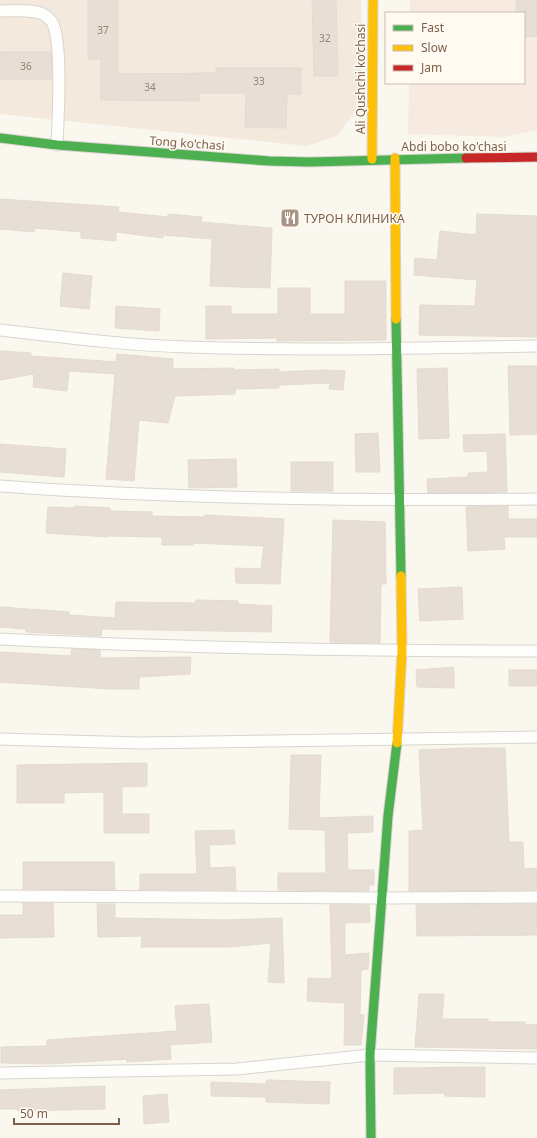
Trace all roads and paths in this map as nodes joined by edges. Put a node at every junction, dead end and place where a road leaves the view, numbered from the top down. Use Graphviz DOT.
graph roads {
  1 [pos="373,0"];
  2 [pos="0,11"];
  3 [pos="0,138"];
  4 [pos="57,145"];
  5 [pos="396,158"];
  6 [pos="537,158"];
  7 [pos="372,159"];
  8 [pos="0,330"];
  9 [pos="537,346"];
  10 [pos="396,349"];
  11 [pos="0,486"];
  12 [pos="537,499"];
  13 [pos="400,500"];
  14 [pos="0,639"];
  15 [pos="402,651"];
  16 [pos="537,651"];
  17 [pos="537,737"];
  18 [pos="0,739"];
  19 [pos="397,740"];
  20 [pos="0,896"];
  21 [pos="537,897"];
  22 [pos="384,898"];
  23 [pos="370,1055"];
  24 [pos="537,1058"];
  25 [pos="0,1073"];
  26 [pos="371,1138"];
  1 -- 7 [label="street, Ali Qushchi ko'chasi"];
  2 -- 4 [label="street"];
  3 -- 4 [label="street, Tong ko'chasi"];
  4 -- 7 [label="street, Tong ko'chasi"];
  5 -- 6 [label="street, Abdi bobo ko'chasi"];
  5 -- 7 [label="street, Abdi bobo ko'chasi"];
  5 -- 10 [label="street"];
  8 -- 10 [label="street"];
  9 -- 10 [label="street"];
  10 -- 13 [label="street"];
  11 -- 13 [label="street"];
  12 -- 13 [label="street"];
  13 -- 15 [label="street"];
  14 -- 15 [label="street"];
  15 -- 16 [label="street"];
  15 -- 19 [label="street"];
  17 -- 19 [label="street"];
  18 -- 19 [label="street"];
  19 -- 22 [label="street"];
  20 -- 22 [label="street"];
  21 -- 22 [label="street"];
  22 -- 23 [label="street"];
  23 -- 24 [label="street"];
  23 -- 25 [label="street"];
  23 -- 26 [label="street"];
}
